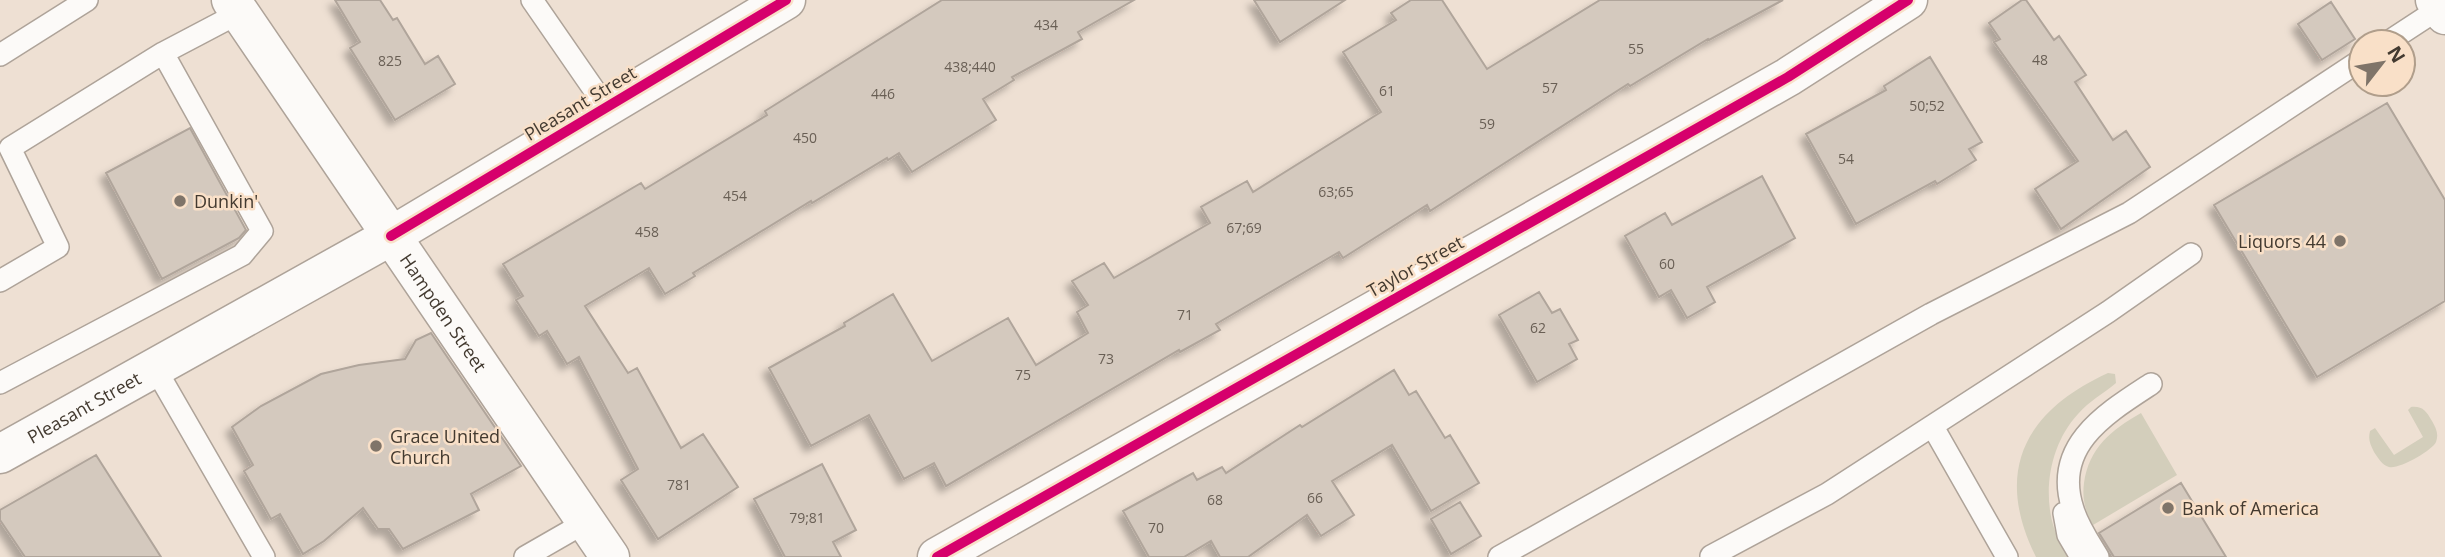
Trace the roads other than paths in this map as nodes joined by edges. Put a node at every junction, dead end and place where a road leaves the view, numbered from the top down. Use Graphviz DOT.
graph roads {
  1 [pos="87,0"];
  2 [pos="533,0"];
  3 [pos="786,0"];
  4 [pos="1908,0"];
  5 [pos="235,6"];
  6 [pos="2440,8"];
  7 [pos="2409,28"];
  8 [pos="163,53"];
  9 [pos="0,55"];
  10 [pos="2347,69"];
  11 [pos="606,107"];
  12 [pos="391,236"];
  13 [pos="2191,254"];
  14 [pos="0,281"];
  15 [pos="155,368"];
  16 [pos="0,383"];
  17 [pos="2151,384"];
  18 [pos="1933,427"];
  19 [pos="0,454"];
  20 [pos="2068,487"];
  21 [pos="586,522"];
  22 [pos="1711,556"];
  23 [pos="264,557"];
  24 [pos="525,557"];
  25 [pos="610,557"];
  26 [pos="937,557"];
  27 [pos="1499,557"];
  28 [pos="2007,557"];
  29 [pos="2081,557"];
  30 [pos="2098,557"];
  1 -- 9 [label="lane"];
  2 -- 11 [label="lane"];
  3 -- 11 [label="street, Pleasant Street"];
  4 -- 26 [label="street, Taylor Street"];
  5 -- 8 [label="lane"];
  5 -- 12 [label="street, Hampden Street"];
  6 -- 7 [label="lane"];
  8 -- 14 [label="lane"];
  8 -- 16 [label="lane"];
  10 -- 27 [label="lane"];
  11 -- 12 [label="street, Pleasant Street"];
  12 -- 15 [label="street, Pleasant Street"];
  12 -- 21 [label="street, Hampden Street"];
  13 -- 18 [label="lane"];
  15 -- 19 [label="street, Pleasant Street"];
  15 -- 23 [label="lane"];
  17 -- 20 [label="lane"];
  18 -- 22 [label="lane"];
  18 -- 28 [label="lane"];
  20 -- 29 [label="lane"];
  20 -- 30 [label="lane"];
  21 -- 24 [label="lane"];
  21 -- 25 [label="street, Hampden Street"];
}
